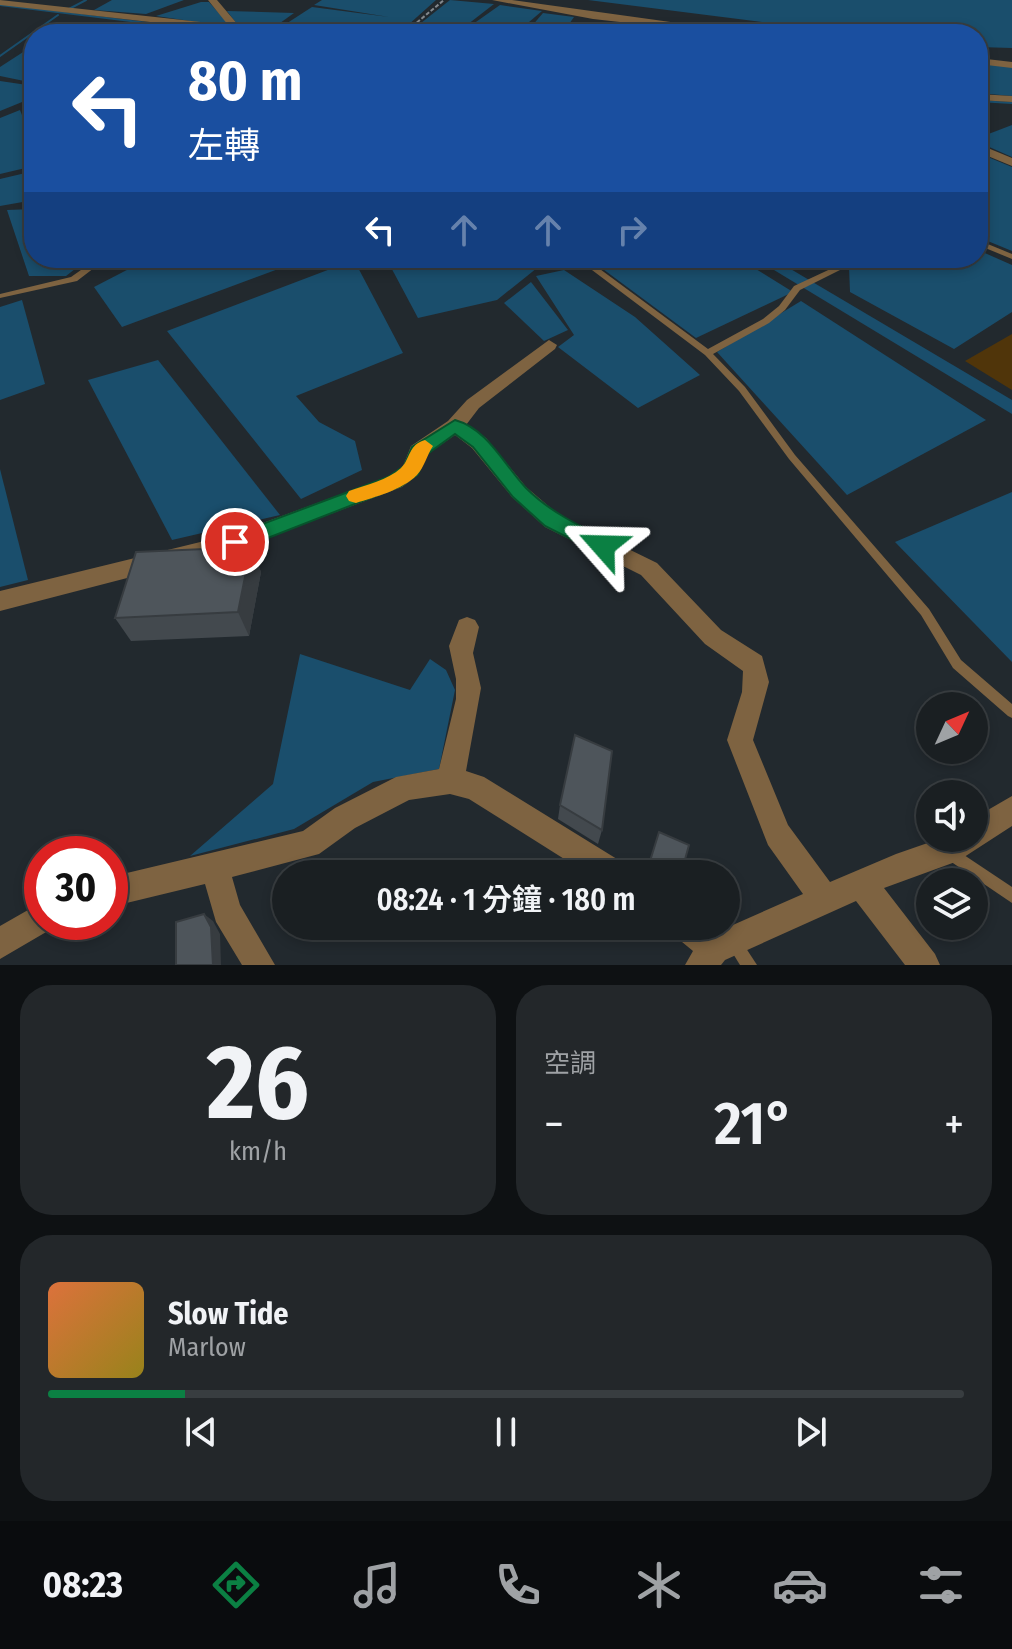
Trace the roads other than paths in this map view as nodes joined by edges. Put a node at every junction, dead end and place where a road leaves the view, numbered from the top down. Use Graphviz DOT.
graph roads {
  1 [pos="103,0"];
  2 [pos="212,0"];
  3 [pos="496,0"];
  4 [pos="0,2"];
  5 [pos="70,8"];
  6 [pos="196,24"];
  7 [pos="232,24"];
  8 [pos="664,24"];
  9 [pos="988,62"];
  10 [pos="1012,65"];
  11 [pos="988,98"];
  12 [pos="1012,99"];
  13 [pos="988,152"];
  14 [pos="1012,162"];
  15 [pos="988,246"];
  16 [pos="1012,257"];
  17 [pos="89,268"];
  18 [pos="593,268"];
  19 [pos="838,268"];
  20 [pos="0,296"];
  21 [pos="549,345"];
  22 [pos="708,353"];
  23 [pos="455,426"];
  24 [pos="0,601"];
  25 [pos="467,627"];
  26 [pos="1012,712"];
  27 [pos="450,781"];
  28 [pos="1012,810"];
  29 [pos="988,825"];
  30 [pos="938,852"];
  31 [pos="966,852"];
  32 [pos="592,860"];
  33 [pos="215,868"];
  34 [pos="861,883"];
  35 [pos="128,888"];
  36 [pos="1012,896"];
  37 [pos="824,899"];
  38 [pos="24,929"];
  39 [pos="705,940"];
  40 [pos="0,944"];
  41 [pos="724,955"];
  42 [pos="259,965"];
  43 [pos="924,965"];
  1 -- 5 [label="street"];
  2 -- 7 [label="street"];
  3 -- 8 [label="street"];
  4 -- 5 [label="street"];
  5 -- 6 [label="street"];
  9 -- 10 [label="street"];
  11 -- 12 [label="street"];
  13 -- 14 [label="street"];
  15 -- 16 [label="lane"];
  17 -- 20 [label="lane"];
  18 -- 22 [label="lane"];
  19 -- 22 [label="lane"];
  21 -- 23 [label="street"];
  22 -- 26 [label="lane"];
  23 -- 24 [label="street"];
  23 -- 37 [label="street"];
  25 -- 27 [label="street"];
  27 -- 32 [label="street"];
  27 -- 33 [label="street"];
  28 -- 29 [label="street"];
  30 -- 34 [label="street"];
  31 -- 36 [label="lane"];
  33 -- 35 [label="street"];
  33 -- 42 [label="street"];
  34 -- 37 [label="street"];
  34 -- 43 [label="street"];
  37 -- 41 [label="street"];
  38 -- 40 [label="street"];
  39 -- 41 [label="street"];
}
